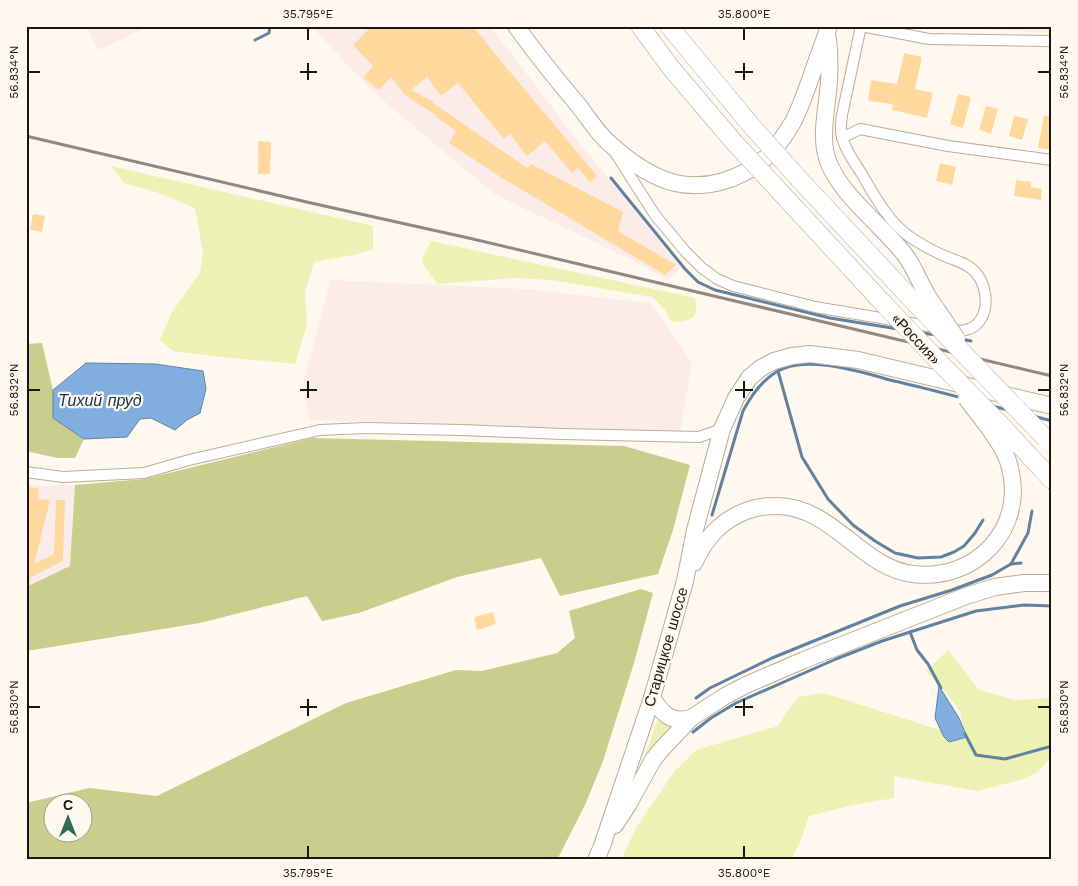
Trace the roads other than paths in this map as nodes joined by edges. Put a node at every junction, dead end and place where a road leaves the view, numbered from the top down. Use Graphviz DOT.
graph roads {
  1 [pos="516,26"];
  2 [pos="520,26"];
  3 [pos="631,26"];
  4 [pos="669,26"];
  5 [pos="861,26"];
  6 [pos="828,29"];
  7 [pos="644,31"];
  8 [pos="1052,41"];
  9 [pos="533,50"];
  10 [pos="842,138"];
  11 [pos="608,142"];
  12 [pos="1052,160"];
  13 [pos="923,302"];
  14 [pos="1052,406"];
  15 [pos="993,424"];
  16 [pos="722,429"];
  17 [pos="1049,442"];
  18 [pos="26,472"];
  19 [pos="1052,480"];
  20 [pos="1052,583"];
  21 [pos="684,586"];
  22 [pos="652,698"];
  23 [pos="691,718"];
  24 [pos="599,853"];
  1 -- 9 [label="main road"];
  2 -- 9 [label="main road"];
  3 -- 7 [label="main road"];
  4 -- 13 [label="highway, «Россия», bridge"];
  5 -- 8 [label="street"];
  5 -- 10 [label="street"];
  6 -- 11 [label="main road"];
  6 -- 13 [label="main road"];
  7 -- 15 [label="highway, «Россия», bridge"];
  9 -- 11 [label="main road"];
  10 -- 11 [label="street"];
  10 -- 12 [label="street"];
  13 -- 17 [label="highway, «Россия», bridge"];
  14 -- 16 [label="main road, Старицкое шоссе"];
  15 -- 19 [label="highway, «Россия»"];
  15 -- 21 [label="main road"];
  16 -- 18 [label="street"];
  16 -- 21 [label="main road, Старицкое шоссе"];
  20 -- 23 [label="main road"];
  21 -- 22 [label="main road, Старицкое шоссе"];
  22 -- 23 [label="main road"];
  22 -- 24 [label="main road, Старицкое шоссе"];
  23 -- 24 [label="main road"];
}
